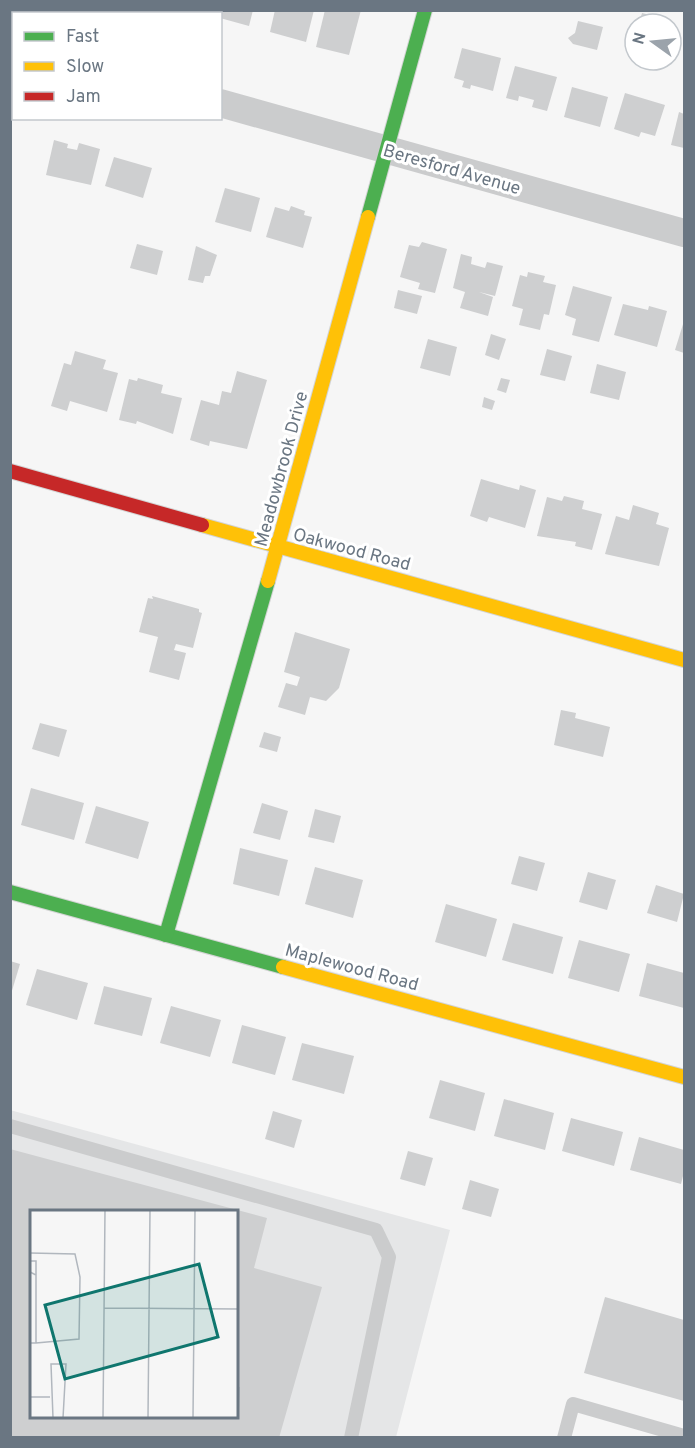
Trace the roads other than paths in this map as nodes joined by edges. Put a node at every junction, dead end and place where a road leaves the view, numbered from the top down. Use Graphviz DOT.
graph roads {
  1 [pos="425,10"];
  2 [pos="222,104"];
  3 [pos="385,150"];
  4 [pos="684,233"];
  5 [pos="10,471"];
  6 [pos="278,547"];
  7 [pos="684,660"];
  8 [pos="10,892"];
  9 [pos="166,935"];
  10 [pos="684,1077"];
  11 [pos="10,1126"];
  12 [pos="684,1436"];
  13 [pos="351,1437"];
  14 [pos="564,1437"];
  1 -- 3 [label="street, Meadowbrook Drive"];
  2 -- 3 [label="street, Beresford Avenue"];
  3 -- 4 [label="street, Beresford Avenue"];
  3 -- 6 [label="street, Meadowbrook Drive"];
  5 -- 6 [label="street, Oakwood Road"];
  6 -- 7 [label="street, Oakwood Road"];
  6 -- 9 [label="street, Meadowbrook Drive"];
  8 -- 9 [label="street, Maplewood Road"];
  9 -- 10 [label="street, Maplewood Road"];
  11 -- 13 [label="lane"];
  12 -- 14 [label="lane"];
}
